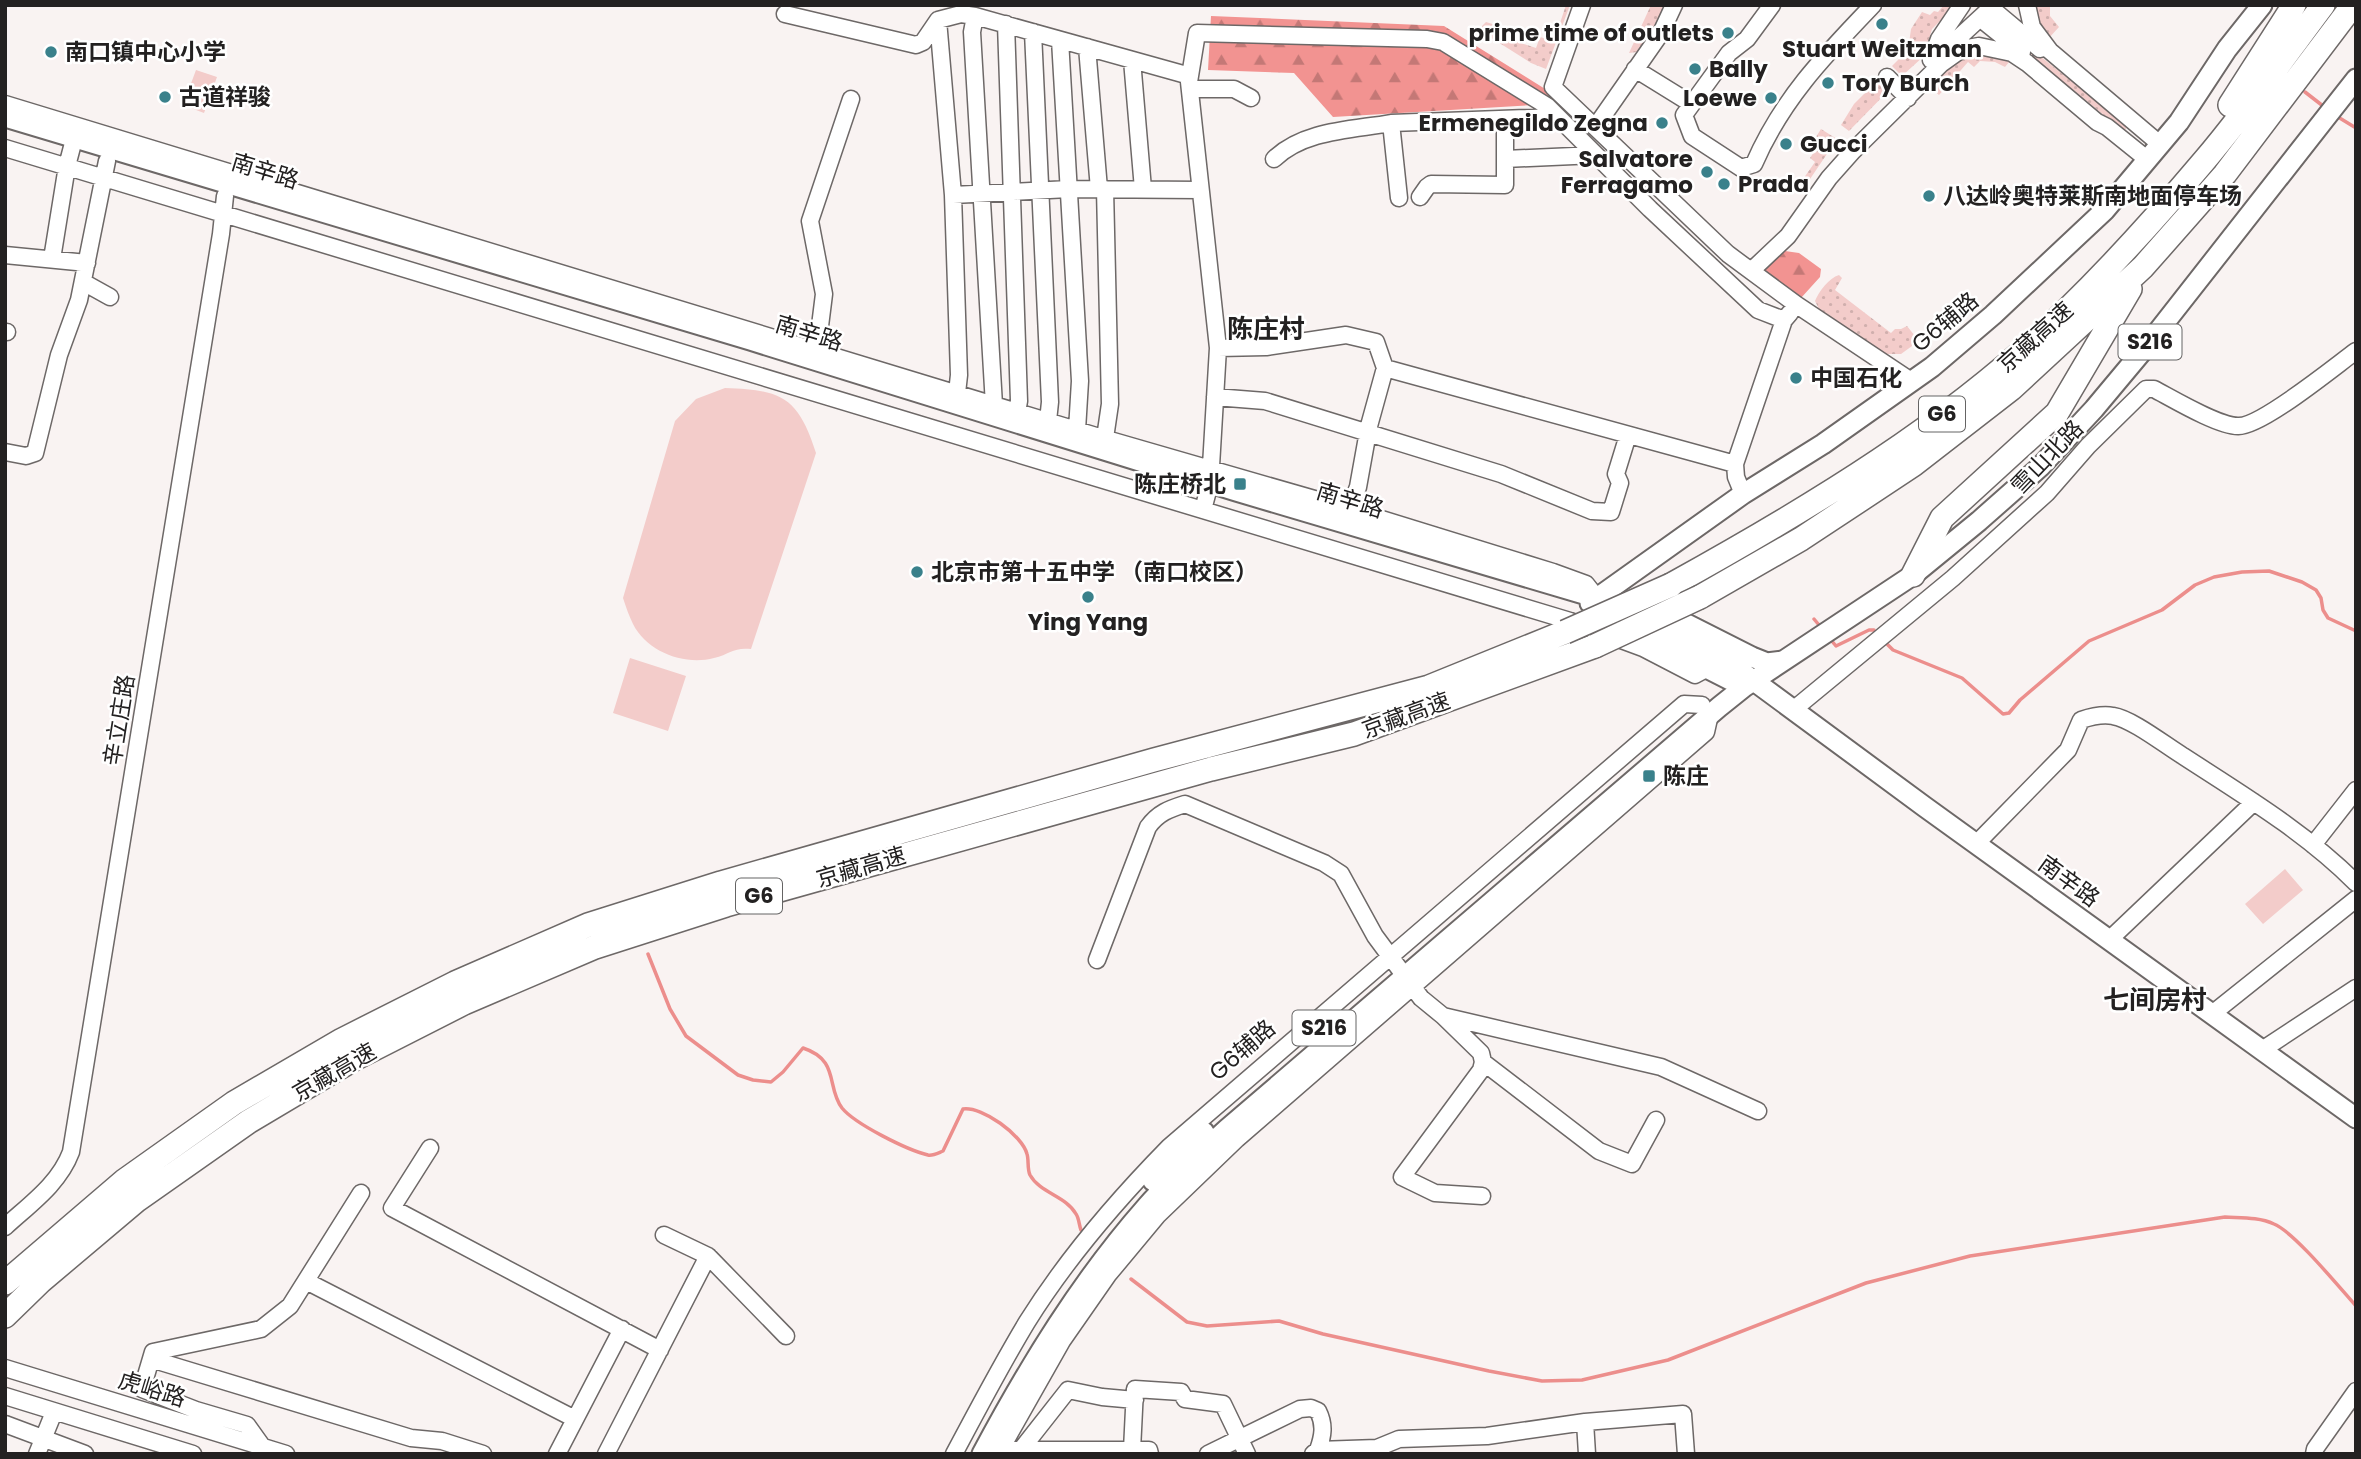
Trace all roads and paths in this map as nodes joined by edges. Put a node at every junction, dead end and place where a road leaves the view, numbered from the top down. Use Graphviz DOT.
graph roads {
  1 [pos="1582,5"];
  2 [pos="1674,5"];
  3 [pos="1772,5"];
  4 [pos="1873,5"];
  5 [pos="1962,5"];
  6 [pos="2018,5"];
  7 [pos="2027,5"];
  8 [pos="2262,5"];
  9 [pos="2294,5"];
  10 [pos="2323,5"];
  11 [pos="2353,5"];
  12 [pos="785,14"];
  13 [pos="975,16"];
  14 [pos="1993,16"];
  15 [pos="938,20"];
  16 [pos="1006,24"];
  17 [pos="1033,32"];
  18 [pos="1060,40"];
  19 [pos="1087,47"];
  20 [pos="1962,49"];
  21 [pos="1132,60"];
  22 [pos="1928,68"];
  23 [pos="1635,69"];
  24 [pos="1887,77"];
  25 [pos="2356,79"];
  26 [pos="1190,82"];
  27 [pos="1908,91"];
  28 [pos="1251,98"];
  29 [pos="851,99"];
  30 [pos="1690,103"];
  31 [pos="5,104"];
  32 [pos="2113,106"];
  33 [pos="5,117"];
  34 [pos="1557,117"];
  35 [pos="1505,118"];
  36 [pos="1391,123"];
  37 [pos="1596,127"];
  38 [pos="2107,127"];
  39 [pos="5,130"];
  40 [pos="73,145"];
  41 [pos="5,148"];
  42 [pos="2155,153"];
  43 [pos="1596,155"];
  44 [pos="1274,159"];
  45 [pos="1505,159"];
  46 [pos="105,169"];
  47 [pos="1069,189"];
  48 [pos="1102,189"];
  49 [pos="1143,189"];
  50 [pos="1200,190"];
  51 [pos="1040,191"];
  52 [pos="1012,192"];
  53 [pos="982,194"];
  54 [pos="2175,194"];
  55 [pos="953,195"];
  56 [pos="1420,197"];
  57 [pos="1399,198"];
  58 [pos="224,204"];
  59 [pos="5,254"];
  60 [pos="52,260"];
  61 [pos="460,261"];
  62 [pos="87,263"];
  63 [pos="2143,267"];
  64 [pos="1747,268"];
  65 [pos="83,282"];
  66 [pos="110,297"];
  67 [pos="1797,306"];
  68 [pos="1784,320"];
  69 [pos="1218,348"];
  70 [pos="817,350"];
  71 [pos="2356,351"];
  72 [pos="1385,368"];
  73 [pos="1911,381"];
  74 [pos="957,393"];
  75 [pos="1215,397"];
  76 [pos="994,405"];
  77 [pos="1017,412"];
  78 [pos="1048,421"];
  79 [pos="1077,430"];
  80 [pos="1367,433"];
  81 [pos="1628,435"];
  82 [pos="1105,438"];
  83 [pos="5,452"];
  84 [pos="1735,464"];
  85 [pos="1208,489"];
  86 [pos="1743,495"];
  87 [pos="1346,516"];
  88 [pos="1639,567"];
  89 [pos="1913,575"];
  90 [pos="1592,602"];
  91 [pos="1567,627"];
  92 [pos="1782,661"];
  93 [pos="1709,668"];
  94 [pos="1743,682"];
  95 [pos="1793,710"];
  96 [pos="2356,790"];
  97 [pos="2254,803"];
  98 [pos="1976,844"];
  99 [pos="2313,845"];
  100 [pos="2356,883"];
  101 [pos="2356,899"];
  102 [pos="2109,940"];
  103 [pos="1097,960"];
  104 [pos="1401,971"];
  105 [pos="2356,988"];
  106 [pos="2211,1014"];
  107 [pos="1443,1016"];
  108 [pos="2262,1051"];
  109 [pos="1483,1062"];
  110 [pos="1758,1111"];
  111 [pos="2356,1118"];
  112 [pos="1656,1120"];
  113 [pos="430,1148"];
  114 [pos="361,1194"];
  115 [pos="1482,1196"];
  116 [pos="5,1227"];
  117 [pos="664,1235"];
  118 [pos="708,1256"];
  119 [pos="306,1281"];
  120 [pos="5,1283"];
  121 [pos="5,1316"];
  122 [pos="622,1329"];
  123 [pos="786,1336"];
  124 [pos="660,1350"];
  125 [pos="151,1359"];
  126 [pos="5,1368"];
  127 [pos="2356,1391"];
  128 [pos="5,1396"];
  129 [pos="1135,1400"];
  130 [pos="54,1412"];
  131 [pos="575,1419"];
  132 [pos="1585,1422"];
  133 [pos="5,1424"];
  134 [pos="1240,1438"];
  135 [pos="40,1446"];
  136 [pos="65,1450"];
  137 [pos="260,1450"];
  138 [pos="1132,1450"];
  139 [pos="1020,1451"];
  140 [pos="1315,1452"];
  141 [pos="993,1453"];
  142 [pos="85,1454"];
  143 [pos="193,1454"];
  144 [pos="286,1454"];
  145 [pos="482,1454"];
  146 [pos="557,1454"];
  147 [pos="606,1454"];
  148 [pos="954,1454"];
  149 [pos="968,1454"];
  150 [pos="1150,1454"];
  151 [pos="1208,1454"];
  152 [pos="1247,1454"];
  153 [pos="1587,1454"];
  154 [pos="1686,1454"];
  155 [pos="2314,1454"];
  1 -- 37 [label="street"];
  2 -- 23 [label="street"];
  3 -- 30 [label="street"];
  4 -- 30 [label="street"];
  5 -- 22 [label="street"];
  6 -- 14 [label="street"];
  7 -- 32 [label="street"];
  8 -- 42 [label="main road, G6辅路"];
  9 -- 54 [label="highway"];
  10 -- 54 [label="highway, 京藏高速 / G6"];
  11 -- 63 [label="highway"];
  12 -- 15 [label="street"];
  13 -- 15 [label="street"];
  13 -- 16 [label="street"];
  13 -- 53 [label="street"];
  14 -- 20 [label="street"];
  14 -- 22 [label="street"];
  14 -- 32 [label="street"];
  14 -- 38 [label="street"];
  15 -- 55 [label="street"];
  16 -- 17 [label="street"];
  16 -- 52 [label="street"];
  17 -- 18 [label="street"];
  17 -- 51 [label="street"];
  18 -- 19 [label="street"];
  18 -- 47 [label="street"];
  19 -- 21 [label="street"];
  19 -- 48 [label="street"];
  20 -- 27 [label="street"];
  20 -- 38 [label="street"];
  21 -- 26 [label="street"];
  21 -- 49 [label="street"];
  22 -- 27 [label="street"];
  23 -- 30 [label="street"];
  23 -- 37 [label="street"];
  24 -- 27 [label="street"];
  25 -- 89 [label="main road, G6辅路 / S216"];
  26 -- 28 [label="street"];
  26 -- 34 [label="street"];
  26 -- 50 [label="street"];
  27 -- 64 [label="street"];
  29 -- 70 [label="street"];
  31 -- 40 [label="street"];
  32 -- 42 [label="street"];
  33 -- 40 [label="main road, 南辛路"];
  34 -- 35 [label="street"];
  34 -- 43 [label="street"];
  35 -- 36 [label="street"];
  35 -- 45 [label="street"];
  36 -- 44 [label="street"];
  36 -- 57 [label="street"];
  37 -- 64 [label="street"];
  38 -- 42 [label="street"];
  39 -- 40 [label="main road, 南辛路"];
  40 -- 41 [label="street"];
  40 -- 46 [label="main road, 南辛路"];
  40 -- 60 [label="street"];
  40 -- 61 [label="main road, 南辛路"];
  42 -- 73 [label="main road, G6辅路"];
  43 -- 45 [label="street"];
  43 -- 68 [label="street"];
  45 -- 56 [label="street"];
  46 -- 58 [label="main road, 南辛路"];
  46 -- 62 [label="street"];
  47 -- 48 [label="street"];
  47 -- 51 [label="street"];
  47 -- 79 [label="street"];
  48 -- 49 [label="street"];
  48 -- 82 [label="street"];
  49 -- 50 [label="street"];
  50 -- 69 [label="street"];
  51 -- 52 [label="street"];
  51 -- 78 [label="street"];
  52 -- 53 [label="street"];
  52 -- 77 [label="street"];
  53 -- 55 [label="street"];
  53 -- 76 [label="street"];
  54 -- 91 [label="highway, 京藏高速 / G6, bridge"];
  55 -- 74 [label="street"];
  58 -- 61 [label="main road, 南辛路"];
  58 -- 116 [label="street, 辛立庄路"];
  59 -- 60 [label="street"];
  60 -- 62 [label="street"];
  61 -- 70 [label="street"];
  61 -- 85 [label="main road, 南辛路"];
  62 -- 65 [label="street"];
  63 -- 89 [label="highway"];
  63 -- 121 [label="highway, 京藏高速 / G6, bridge"];
  64 -- 67 [label="street"];
  65 -- 66 [label="street"];
  65 -- 83 [label="street"];
  67 -- 68 [label="street"];
  67 -- 73 [label="street"];
  68 -- 84 [label="street"];
  69 -- 72 [label="street"];
  69 -- 75 [label="street"];
  70 -- 74 [label="street"];
  71 -- 95 [label="street, 雪山北路"];
  72 -- 80 [label="street"];
  72 -- 81 [label="street"];
  73 -- 86 [label="main road, G6辅路"];
  74 -- 76 [label="street"];
  75 -- 80 [label="street"];
  75 -- 85 [label="street"];
  76 -- 77 [label="street"];
  77 -- 78 [label="street"];
  78 -- 79 [label="street"];
  79 -- 82 [label="street"];
  80 -- 81 [label="street"];
  80 -- 87 [label="street"];
  81 -- 84 [label="street"];
  82 -- 85 [label="street"];
  84 -- 86 [label="street"];
  85 -- 87 [label="main road, 南辛路"];
  85 -- 90 [label="main road, 南辛路"];
  85 -- 91 [label="street"];
  86 -- 88 [label="main road, G6辅路"];
  87 -- 90 [label="main road, 南辛路"];
  88 -- 90 [label="main road, G6辅路"];
  88 -- 92 [label="main road"];
  89 -- 92 [label="main road, G6辅路 / S216"];
  90 -- 91 [label="street"];
  90 -- 93 [label="main road"];
  90 -- 94 [label="main road"];
  91 -- 93 [label="street"];
  91 -- 120 [label="highway, 京藏高速 / G6"];
  92 -- 94 [label="main road, G6辅路 / S216"];
  93 -- 94 [label="main road"];
  94 -- 95 [label="main road, 南辛路"];
  94 -- 104 [label="main road, G6辅路 / S216"];
  95 -- 98 [label="main road, 南辛路"];
  96 -- 99 [label="street"];
  97 -- 98 [label="street"];
  97 -- 99 [label="street"];
  97 -- 102 [label="street"];
  98 -- 102 [label="main road, 南辛路"];
  99 -- 100 [label="street"];
  101 -- 106 [label="street"];
  102 -- 106 [label="main road, 南辛路"];
  103 -- 104 [label="street"];
  104 -- 107 [label="street"];
  104 -- 141 [label="main road, G6辅路 / S216"];
  104 -- 148 [label="street, G6辅路 / S216"];
  104 -- 149 [label="main road, G6辅路 / S216"];
  105 -- 108 [label="street"];
  106 -- 108 [label="main road, 南辛路"];
  107 -- 109 [label="street"];
  107 -- 110 [label="street"];
  108 -- 111 [label="main road, 南辛路"];
  109 -- 112 [label="street"];
  109 -- 115 [label="street"];
  113 -- 122 [label="street"];
  114 -- 119 [label="street"];
  117 -- 118 [label="street"];
  118 -- 123 [label="street"];
  118 -- 124 [label="street"];
  119 -- 125 [label="street"];
  119 -- 131 [label="street"];
  122 -- 124 [label="street"];
  122 -- 131 [label="street"];
  124 -- 147 [label="street"];
  125 -- 137 [label="street"];
  125 -- 145 [label="street"];
  126 -- 137 [label="street, 虎峪路"];
  127 -- 155 [label="street"];
  128 -- 130 [label="street"];
  129 -- 134 [label="street"];
  129 -- 138 [label="street"];
  129 -- 139 [label="street"];
  130 -- 135 [label="street"];
  130 -- 143 [label="street"];
  131 -- 146 [label="street"];
  132 -- 140 [label="street"];
  132 -- 153 [label="street"];
  132 -- 154 [label="street"];
  133 -- 135 [label="street"];
  134 -- 140 [label="street"];
  134 -- 151 [label="street"];
  134 -- 152 [label="street"];
  135 -- 136 [label="street"];
  136 -- 142 [label="street"];
  137 -- 144 [label="street, 虎峪路"];
  138 -- 139 [label="street"];
  138 -- 150 [label="street"];
  139 -- 141 [label="street"];
}
